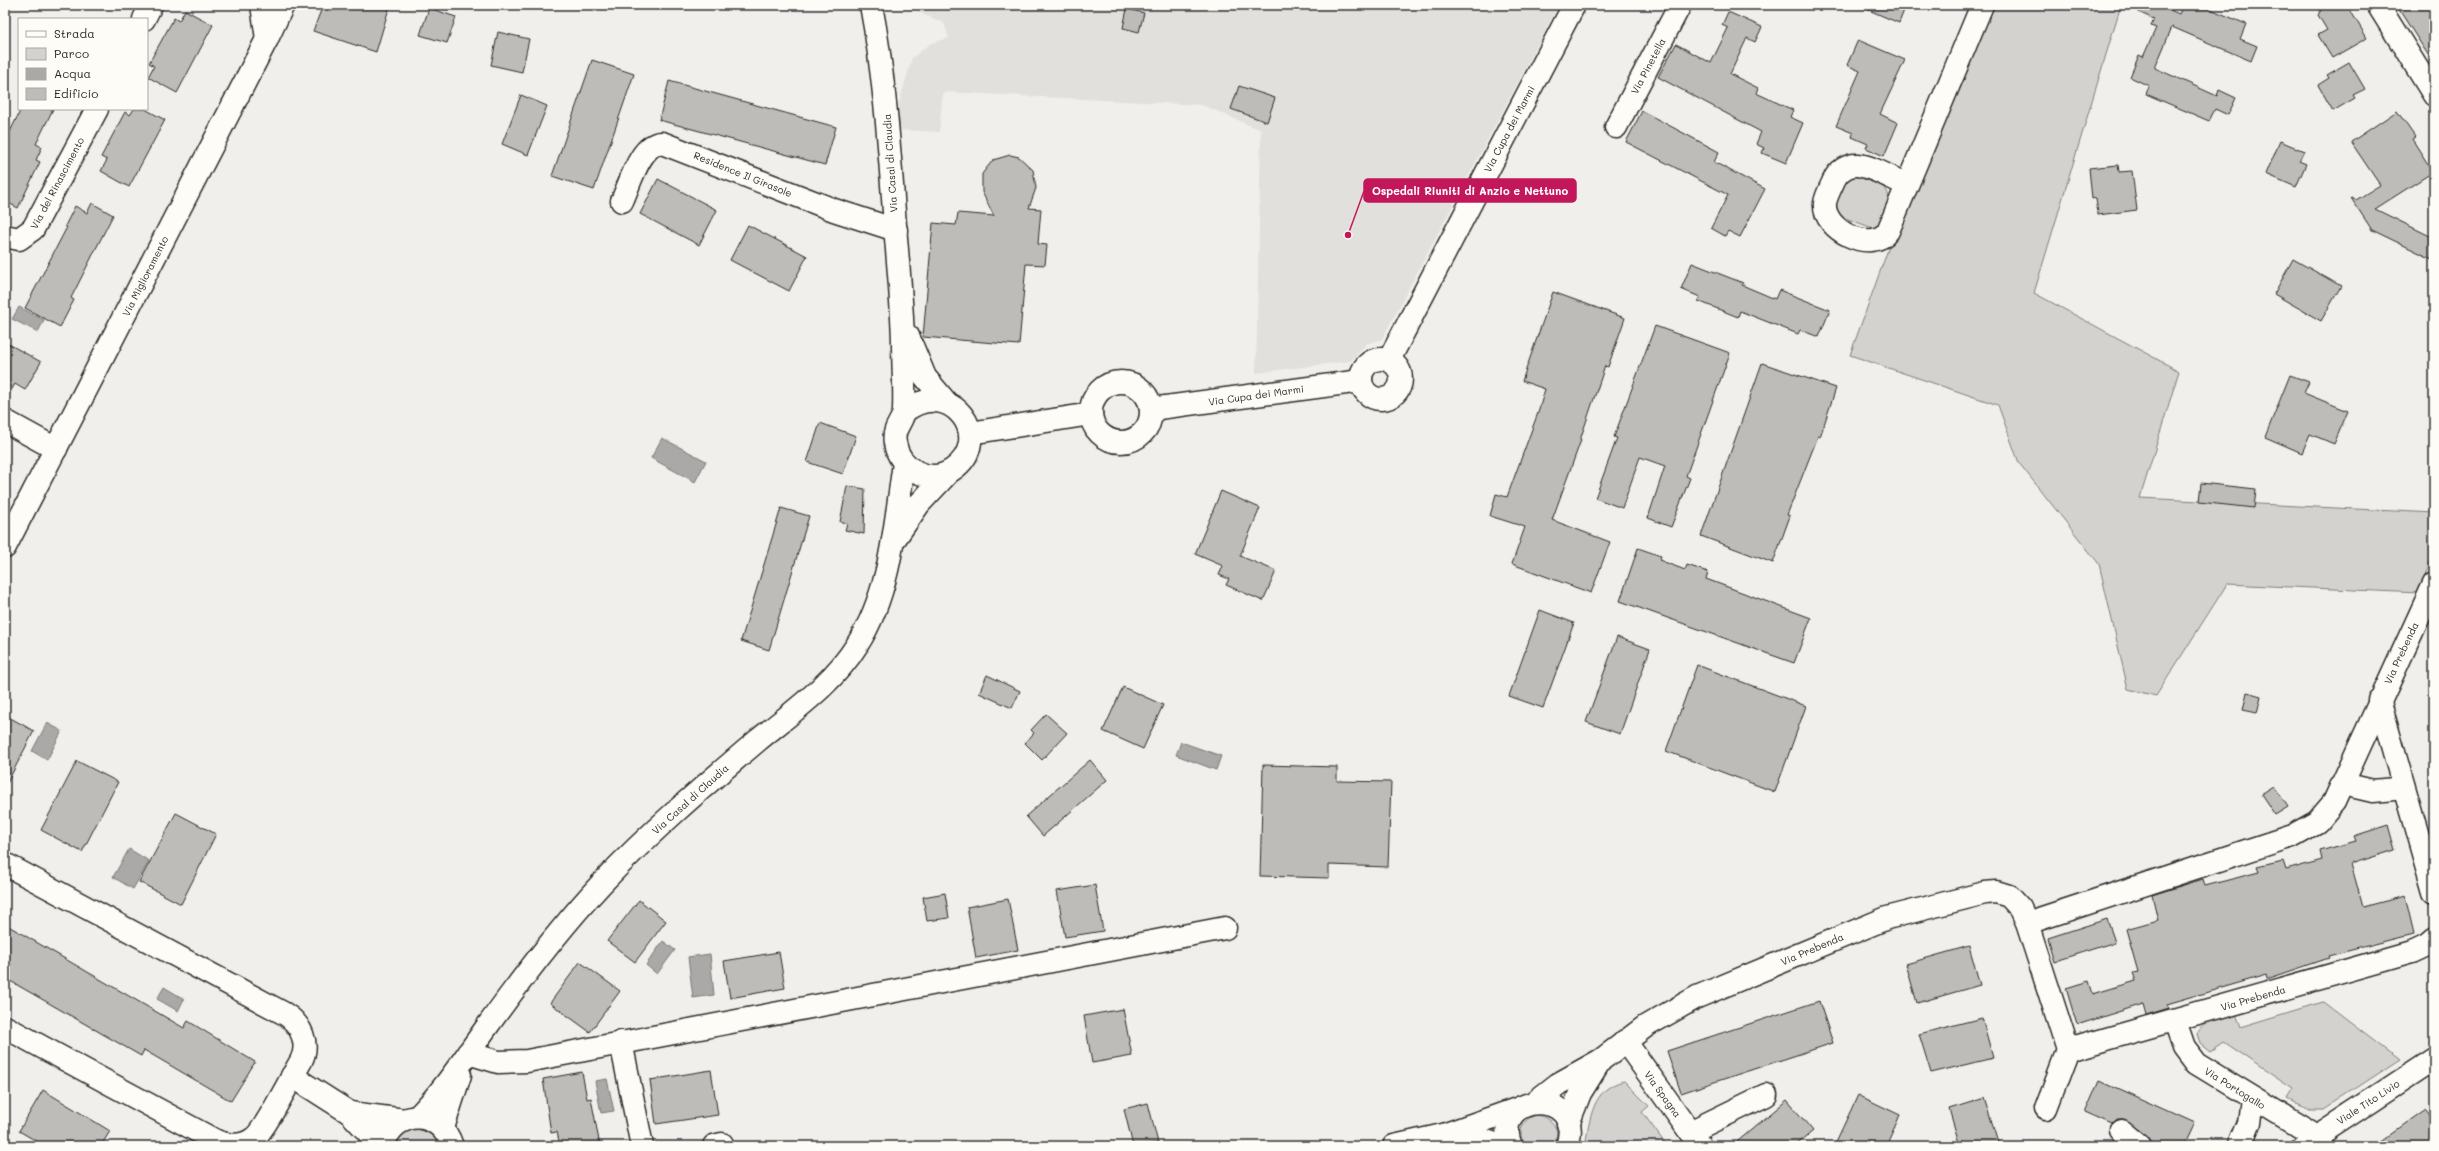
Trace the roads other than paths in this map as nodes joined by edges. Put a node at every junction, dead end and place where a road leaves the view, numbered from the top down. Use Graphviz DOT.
graph roads {
  1 [pos="151,5"];
  2 [pos="262,5"];
  3 [pos="283,5"];
  4 [pos="871,5"];
  5 [pos="1574,5"];
  6 [pos="1680,5"];
  7 [pos="1982,5"];
  8 [pos="2378,5"];
  9 [pos="144,18"];
  10 [pos="267,39"];
  11 [pos="2434,95"];
  12 [pos="96,110"];
  13 [pos="1616,127"];
  14 [pos="1907,185"];
  15 [pos="622,202"];
  16 [pos="896,230"];
  17 [pos="5,236"];
  18 [pos="902,322"];
  19 [pos="1389,360"];
  20 [pos="1361,381"];
  21 [pos="946,402"];
  22 [pos="1152,410"];
  23 [pos="904,412"];
  24 [pos="1092,414"];
  25 [pos="5,421"];
  26 [pos="970,433"];
  27 [pos="56,448"];
  28 [pos="904,463"];
  29 [pos="949,472"];
  30 [pos="893,541"];
  31 [pos="5,546"];
  32 [pos="2434,584"];
  33 [pos="2379,700"];
  34 [pos="2344,784"];
  35 [pos="2404,788"];
  36 [pos="5,864"];
  37 [pos="2434,892"];
  38 [pos="2027,924"];
  39 [pos="1225,928"];
  40 [pos="2434,939"];
  41 [pos="2175,1021"];
  42 [pos="5,1027"];
  43 [pos="1625,1041"];
  44 [pos="621,1042"];
  45 [pos="2068,1050"];
  46 [pos="468,1053"];
  47 [pos="2434,1059"];
  48 [pos="1601,1060"];
  49 [pos="292,1076"];
  50 [pos="1766,1095"];
  51 [pos="2252,1099"];
  52 [pos="1528,1104"];
  53 [pos="2046,1108"];
  54 [pos="350,1113"];
  55 [pos="411,1119"];
  56 [pos="1568,1124"];
  57 [pos="2122,1131"];
  58 [pos="1443,1135"];
  59 [pos="447,1137"];
  60 [pos="1695,1139"];
  61 [pos="2309,1141"];
  62 [pos="382,1146"];
  63 [pos="642,1146"];
  64 [pos="1394,1146"];
  65 [pos="1501,1146"];
  66 [pos="1511,1146"];
  67 [pos="1566,1146"];
  68 [pos="2140,1146"];
  69 [pos="2240,1146"];
  1 -- 9 [label="street"];
  2 -- 10 [label="street"];
  3 -- 10 [label="street, Via Miglioramento"];
  4 -- 16 [label="street, Via Casal di Claudia"];
  5 -- 19 [label="street, Via Cupa dei Marmi"];
  6 -- 13 [label="street, Via Pinetella"];
  7 -- 14 [label="street"];
  8 -- 11 [label="street"];
  10 -- 27 [label="street, Via Miglioramento"];
  12 -- 17 [label="street, Via del Rinascimento"];
  15 -- 16 [label="street, Residence Il Girasole"];
  16 -- 18 [label="street, Via Casal di Claudia"];
  18 -- 21 [label="street, Via Casal di Claudia"];
  18 -- 23 [label="street, Via Casal di Claudia"];
  19 -- 20 [label="street"];
  19 -- 20 [label="street"];
  20 -- 22 [label="street, Via Cupa dei Marmi"];
  21 -- 23 [label="street"];
  21 -- 26 [label="street, Via Casal di Claudia"];
  22 -- 24 [label="street"];
  22 -- 24 [label="street"];
  23 -- 28 [label="street, Via Casal di Claudia"];
  24 -- 26 [label="street"];
  25 -- 27 [label="street"];
  26 -- 29 [label="street, Via Casal di Claudia"];
  27 -- 31 [label="street, Via Miglioramento"];
  28 -- 29 [label="street"];
  28 -- 30 [label="street, Via Casal di Claudia"];
  29 -- 30 [label="street, Via Casal di Claudia"];
  30 -- 46 [label="street, Via Casal di Claudia"];
  32 -- 33 [label="street, Via Prebenda"];
  33 -- 34 [label="street, Via Prebenda"];
  33 -- 35 [label="street"];
  34 -- 35 [label="street"];
  34 -- 38 [label="street, Via Prebenda"];
  35 -- 37 [label="street"];
  36 -- 49 [label="street"];
  38 -- 43 [label="street, Via Prebenda"];
  38 -- 45 [label="street, Via Prebenda"];
  39 -- 44 [label="street"];
  40 -- 41 [label="street, Via Prebenda"];
  41 -- 45 [label="street, Via Prebenda"];
  41 -- 51 [label="street, Via Portogallo"];
  42 -- 49 [label="street"];
  43 -- 48 [label="street, Via Prebenda"];
  43 -- 60 [label="street, Via Spagna"];
  44 -- 46 [label="street"];
  44 -- 63 [label="street"];
  45 -- 53 [label="street"];
  46 -- 55 [label="street, Via Casal di Claudia"];
  46 -- 59 [label="street, Via Casal di Claudia"];
  47 -- 61 [label="street, Viale Tito Livio"];
  48 -- 52 [label="street, Via Prebenda"];
  48 -- 56 [label="street, Via Prebenda"];
  49 -- 54 [label="street"];
  50 -- 60 [label="street"];
  51 -- 61 [label="street, Via Portogallo"];
  51 -- 69 [label="street"];
  52 -- 56 [label="street"];
  52 -- 58 [label="street"];
  52 -- 66 [label="street"];
  54 -- 55 [label="street"];
  54 -- 62 [label="street"];
  55 -- 59 [label="street"];
  55 -- 62 [label="street, Via Casal di Claudia"];
  56 -- 67 [label="street, Via Prebenda"];
  57 -- 68 [label="street"];
  58 -- 64 [label="street"];
  58 -- 65 [label="street"];
}
